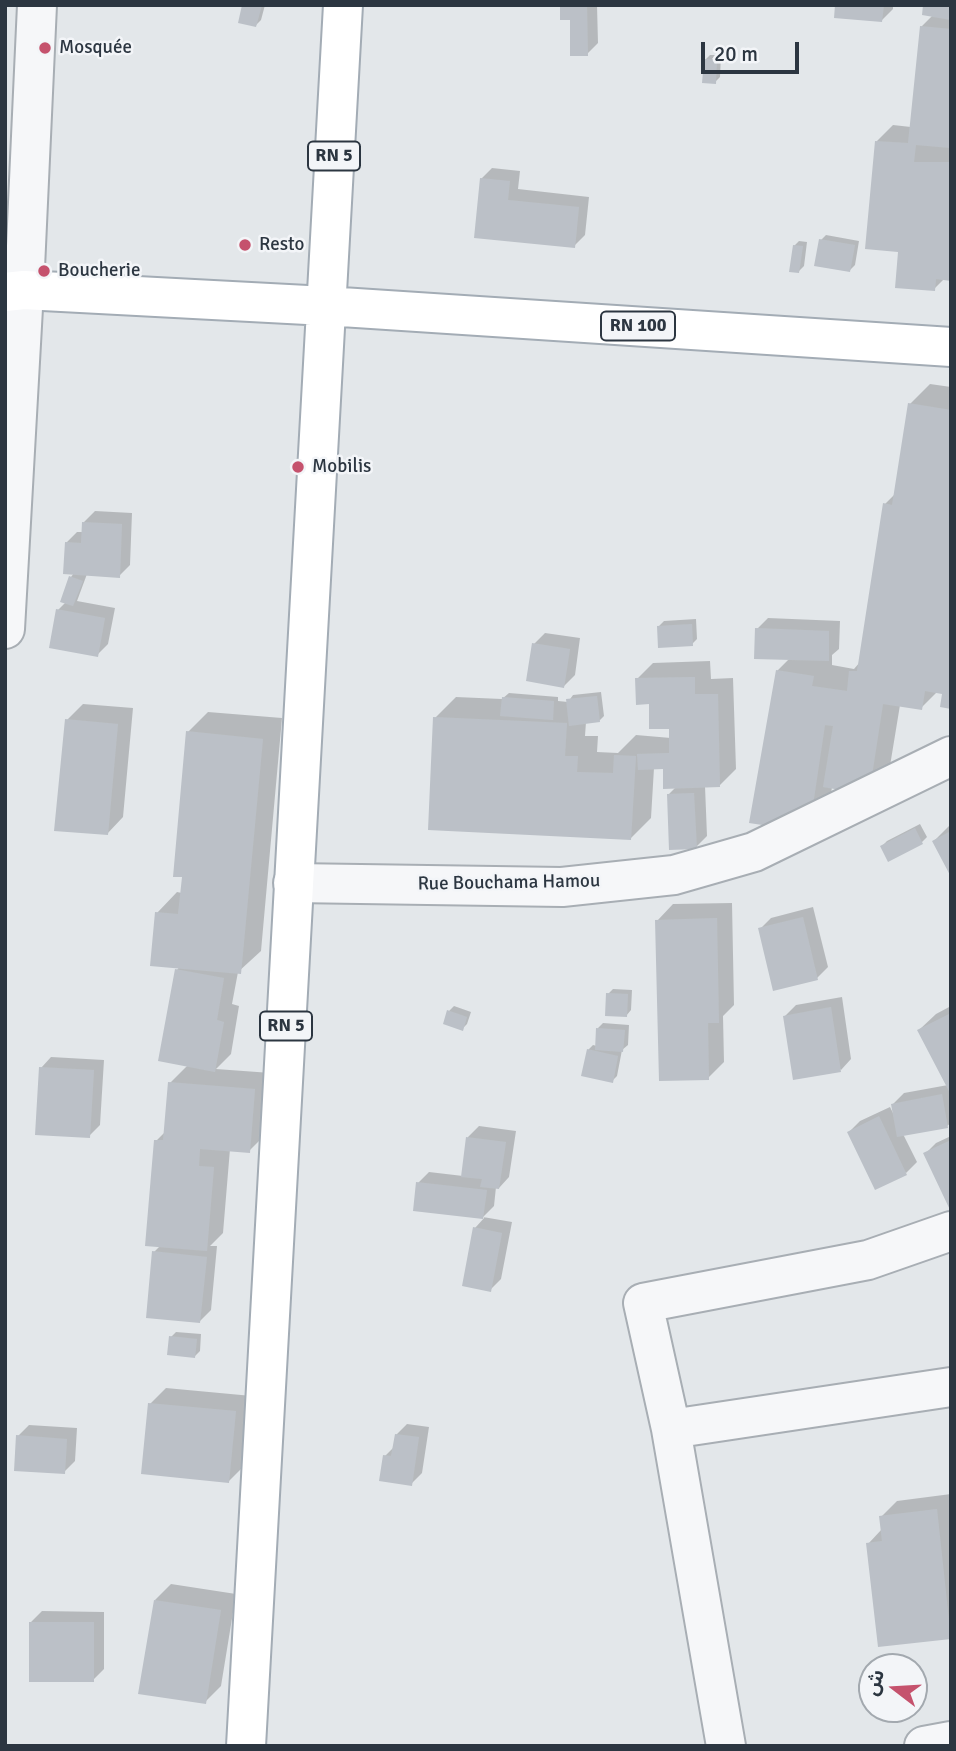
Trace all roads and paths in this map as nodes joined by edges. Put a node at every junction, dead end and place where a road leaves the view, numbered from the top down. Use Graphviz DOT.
graph roads {
  1 [pos="37,5"];
  2 [pos="343,5"];
  3 [pos="15,291"];
  4 [pos="326,306"];
  5 [pos="951,346"];
  6 [pos="5,629"];
  7 [pos="951,756"];
  8 [pos="293,883"];
  9 [pos="951,1231"];
  10 [pos="951,1387"];
  11 [pos="671,1429"];
  12 [pos="951,1741"];
  13 [pos="246,1746"];
  14 [pos="726,1746"];
  15 [pos="924,1746"];
  1 -- 3 [label="street"];
  2 -- 4 [label="main road, RN 5"];
  3 -- 4 [label="main road"];
  3 -- 6 [label="street"];
  4 -- 5 [label="main road, RN 100"];
  4 -- 8 [label="main road, RN 5"];
  7 -- 8 [label="street, Rue Bouchama Hamou"];
  8 -- 13 [label="main road, RN 5"];
  9 -- 11 [label="street"];
  10 -- 11 [label="street"];
  11 -- 14 [label="street"];
  12 -- 15 [label="street"];
}
